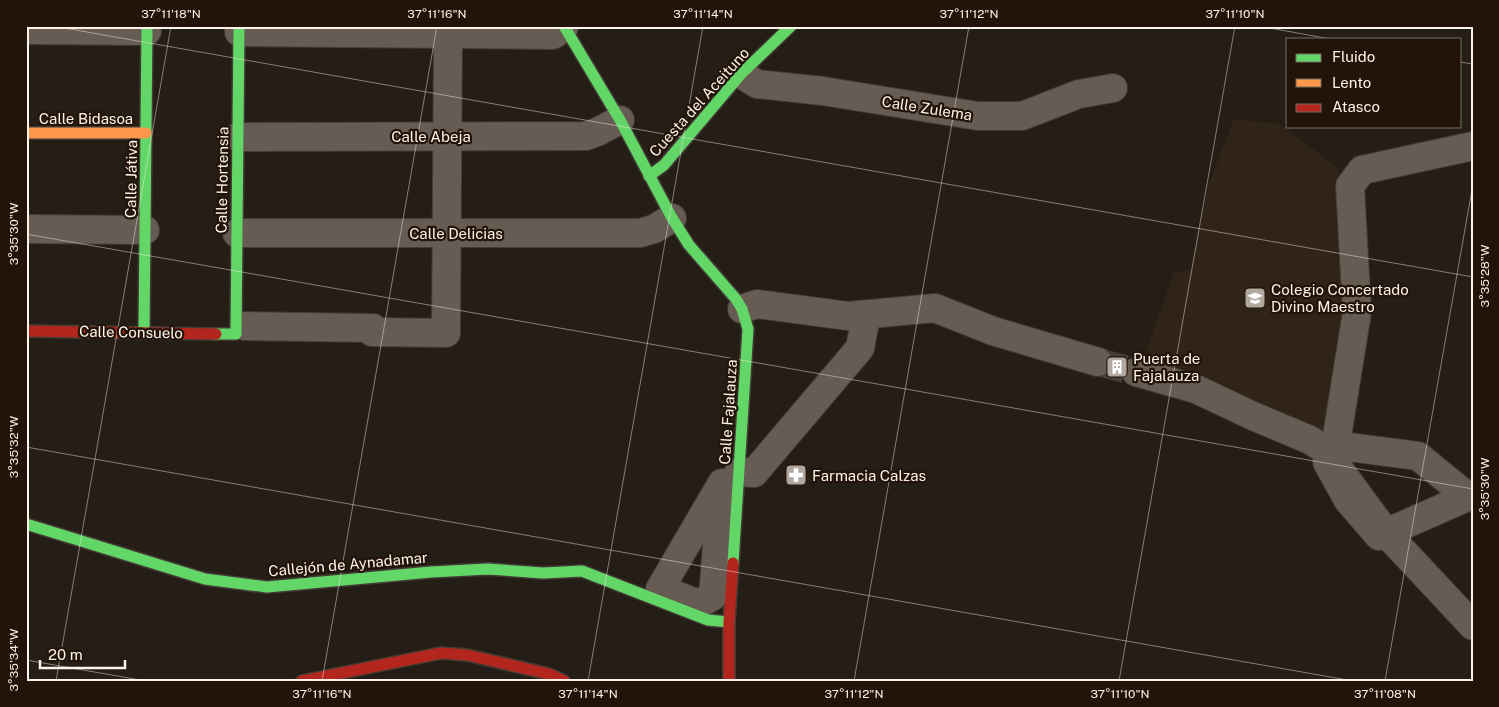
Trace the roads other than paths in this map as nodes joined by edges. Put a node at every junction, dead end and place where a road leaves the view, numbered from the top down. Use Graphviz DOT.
graph roads {
  1 [pos="791,26"];
  2 [pos="564,27"];
  3 [pos="147,28"];
  4 [pos="239,29"];
  5 [pos="26,30"];
  6 [pos="448,34"];
  7 [pos="741,74"];
  8 [pos="1113,88"];
  9 [pos="620,120"];
  10 [pos="26,133"];
  11 [pos="146,133"];
  12 [pos="447,135"];
  13 [pos="238,137"];
  14 [pos="1473,146"];
  15 [pos="649,176"];
  16 [pos="672,218"];
  17 [pos="26,229"];
  18 [pos="145,230"];
  19 [pos="237,233"];
  20 [pos="447,233"];
  21 [pos="742,309"];
  22 [pos="866,316"];
  23 [pos="26,330"];
  24 [pos="241,330"];
  25 [pos="144,332"];
  26 [pos="1098,362"];
  27 [pos="1136,372"];
  28 [pos="1334,455"];
  29 [pos="740,472"];
  30 [pos="1467,489"];
  31 [pos="26,524"];
  32 [pos="1383,529"];
  33 [pos="729,622"];
  34 [pos="1473,626"];
  35 [pos="302,681"];
  36 [pos="564,681"];
  37 [pos="729,681"];
  1 -- 7 [label="street, Cuesta del Aceituno"];
  2 -- 6 [label="street"];
  2 -- 9 [label="street, Calle Fajalauza"];
  3 -- 5 [label="street"];
  3 -- 11 [label="street, Calle Játiva"];
  4 -- 6 [label="street"];
  4 -- 13 [label="street, Calle Hortensia"];
  6 -- 12 [label="street"];
  7 -- 8 [label="street, Calle Zulema"];
  7 -- 15 [label="street, Cuesta del Aceituno"];
  9 -- 12 [label="street, Calle Abeja"];
  9 -- 15 [label="street, Calle Fajalauza"];
  10 -- 11 [label="street, Calle Bidasoa"];
  11 -- 18 [label="street, Calle Játiva"];
  12 -- 13 [label="street, Calle Abeja"];
  12 -- 20 [label="street"];
  13 -- 19 [label="street, Calle Hortensia"];
  14 -- 28 [label="street"];
  15 -- 16 [label="street, Calle Fajalauza"];
  16 -- 20 [label="street, Calle Delicias"];
  16 -- 21 [label="street, Calle Fajalauza"];
  17 -- 18 [label="street"];
  18 -- 25 [label="street, Calle Játiva"];
  19 -- 20 [label="street, Calle Delicias"];
  19 -- 24 [label="street, Calle Hortensia"];
  20 -- 24 [label="street, Calle Consuelo"];
  21 -- 22 [label="street"];
  21 -- 29 [label="street, Calle Fajalauza"];
  22 -- 26 [label="street"];
  22 -- 29 [label="street"];
  23 -- 25 [label="street, Calle Consuelo"];
  24 -- 25 [label="street, Calle Consuelo"];
  27 -- 28 [label="street"];
  28 -- 30 [label="street"];
  28 -- 32 [label="street"];
  29 -- 33 [label="street, Calle Fajalauza"];
  30 -- 32 [label="street"];
  30 -- 32 [label="street"];
  31 -- 33 [label="street, Callejón de Aynadamar"];
  32 -- 34 [label="street"];
  33 -- 37 [label="street, Calle Fajalauza"];
  35 -- 36 [label="street"];
}
